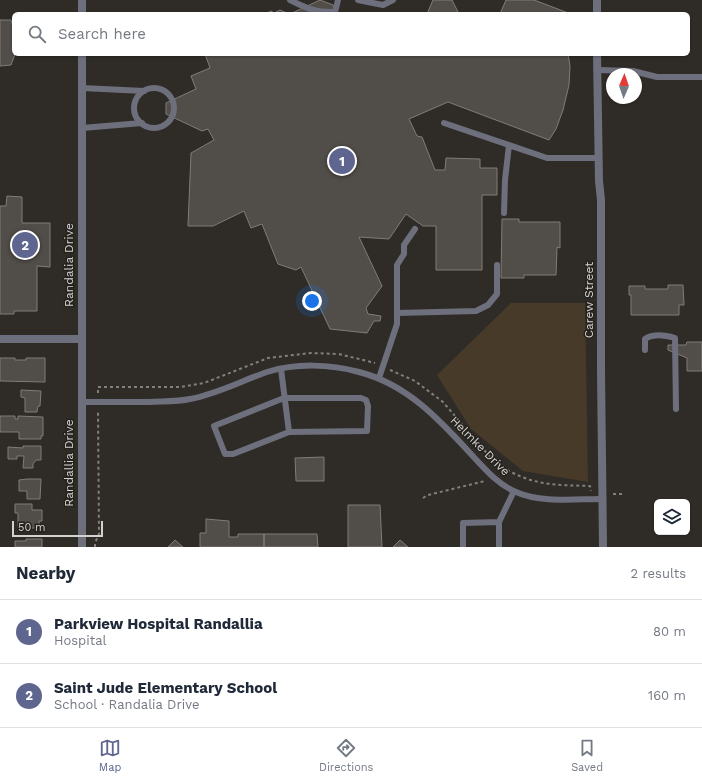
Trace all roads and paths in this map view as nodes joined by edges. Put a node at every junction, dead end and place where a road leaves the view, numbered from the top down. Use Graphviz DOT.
graph roads {
  1 [pos="82,0"];
  2 [pos="290,0"];
  3 [pos="338,0"];
  4 [pos="358,0"];
  5 [pos="393,0"];
  6 [pos="597,0"];
  7 [pos="82,12"];
  8 [pos="320,12"];
  9 [pos="335,12"];
  10 [pos="597,12"];
  11 [pos="82,56"];
  12 [pos="598,56"];
  13 [pos="598,70"];
  14 [pos="702,77"];
  15 [pos="82,88"];
  16 [pos="144,91"];
  17 [pos="142,123"];
  18 [pos="444,123"];
  19 [pos="82,128"];
  20 [pos="509,145"];
  21 [pos="598,158"];
  22 [pos="504,213"];
  23 [pos="415,229"];
  24 [pos="496,265"];
  25 [pos="397,313"];
  26 [pos="81,339"];
  27 [pos="0,340"];
  28 [pos="645,350"];
  29 [pos="383,367"];
  30 [pos="280,369"];
  31 [pos="379,378"];
  32 [pos="284,398"];
  33 [pos="81,402"];
  34 [pos="98,402"];
  35 [pos="676,409"];
  36 [pos="288,432"];
  37 [pos="492,475"];
  38 [pos="514,491"];
  39 [pos="624,494"];
  40 [pos="602,496"];
  41 [pos="423,498"];
  42 [pos="499,522"];
  43 [pos="82,547"];
  44 [pos="95,547"];
  45 [pos="463,547"];
  46 [pos="499,547"];
  47 [pos="603,547"];
  1 -- 7 [label="street"];
  2 -- 8 [label="lane"];
  3 -- 9 [label="lane"];
  4 -- 5 [label="lane"];
  6 -- 10 [label="street"];
  11 -- 15 [label="street"];
  12 -- 13 [label="street, Carew Street"];
  13 -- 14 [label="lane"];
  13 -- 21 [label="street, Carew Street"];
  15 -- 16 [label="lane"];
  15 -- 19 [label="street"];
  16 -- 17 [label="lane"];
  16 -- 17 [label="lane"];
  17 -- 19 [label="lane"];
  18 -- 20 [label="lane"];
  19 -- 26 [label="street, Randalia Drive"];
  20 -- 21 [label="lane"];
  20 -- 22 [label="lane"];
  21 -- 40 [label="street, Carew Street"];
  23 -- 25 [label="lane"];
  24 -- 25 [label="lane"];
  25 -- 29 [label="lane"];
  26 -- 27 [label="street"];
  26 -- 33 [label="street, Randalia Drive"];
  28 -- 35 [label="lane"];
  29 -- 31 [label="lane"];
  29 -- 34 [label="path"];
  29 -- 40 [label="path"];
  30 -- 31 [label="lane, Helmke Drive"];
  30 -- 32 [label="lane"];
  30 -- 34 [label="lane, Helmke Drive"];
  31 -- 37 [label="lane, Helmke Drive"];
  32 -- 36 [label="lane"];
  32 -- 36 [label="lane"];
  32 -- 36 [label="lane"];
  33 -- 34 [label="lane, Helmke Drive"];
  33 -- 43 [label="street, Randallia Drive"];
  34 -- 44 [label="path"];
  37 -- 38 [label="lane, Helmke Drive"];
  37 -- 41 [label="path"];
  38 -- 40 [label="lane, Helmke Drive"];
  38 -- 42 [label="lane"];
  39 -- 40 [label="path"];
  40 -- 47 [label="street, Carew Street"];
  42 -- 45 [label="lane"];
  42 -- 46 [label="lane"];
}
